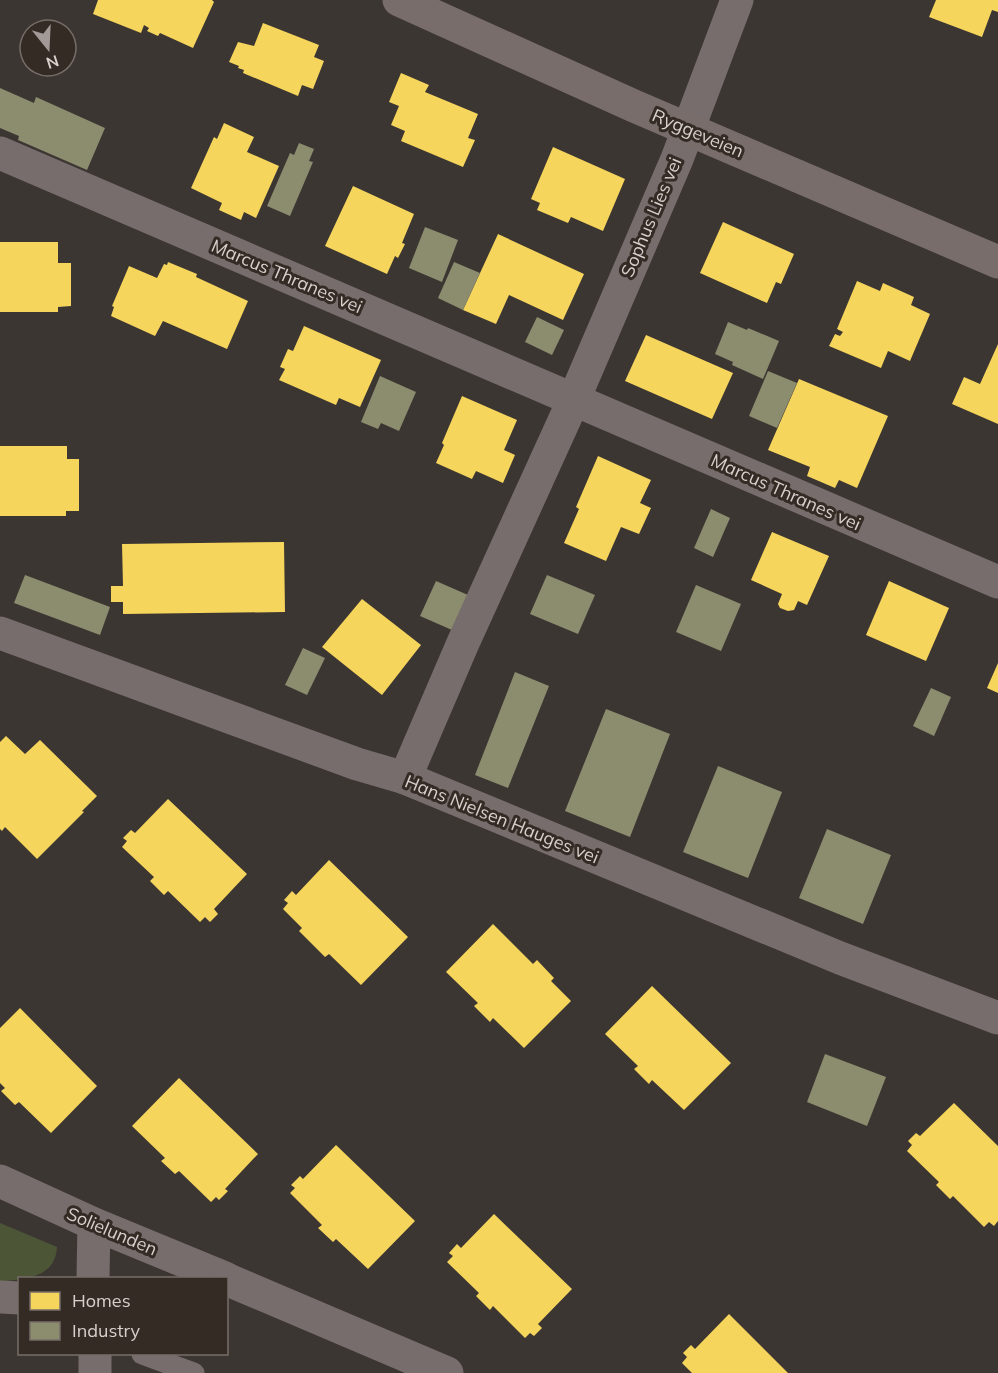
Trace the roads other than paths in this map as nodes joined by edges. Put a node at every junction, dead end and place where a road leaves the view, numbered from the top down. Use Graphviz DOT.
graph roads {
  1 [pos="399,0"];
  2 [pos="737,0"];
  3 [pos="688,128"];
  4 [pos="0,153"];
  5 [pos="998,262"];
  6 [pos="574,399"];
  7 [pos="998,582"];
  8 [pos="0,633"];
  9 [pos="405,778"];
  10 [pos="998,1018"];
  11 [pos="0,1181"];
  12 [pos="93,1224"];
  13 [pos="93,1277"];
  14 [pos="221,1277"];
  15 [pos="228,1280"];
  16 [pos="0,1297"];
  17 [pos="18,1298"];
  18 [pos="94,1355"];
  19 [pos="147,1355"];
  20 [pos="95,1373"];
  21 [pos="194,1373"];
  22 [pos="447,1373"];
  1 -- 3 [label="main road, Ryggeveien"];
  2 -- 3 [label="street, Sophus Lies vei"];
  3 -- 5 [label="main road, Ryggeveien"];
  3 -- 6 [label="street, Sophus Lies vei"];
  4 -- 6 [label="street, Marcus Thranes vei"];
  6 -- 7 [label="street, Marcus Thranes vei"];
  6 -- 9 [label="street"];
  8 -- 9 [label="street, Hans Nielsen Hauges vei"];
  9 -- 10 [label="street, Hans Nielsen Hauges vei"];
  11 -- 12 [label="street, Solielunden"];
  12 -- 13 [label="street"];
  12 -- 14 [label="street, Solielunden"];
  15 -- 22 [label="street, Solielunden"];
  16 -- 17 [label="street"];
  18 -- 20 [label="street"];
  19 -- 21 [label="lane"];
}
